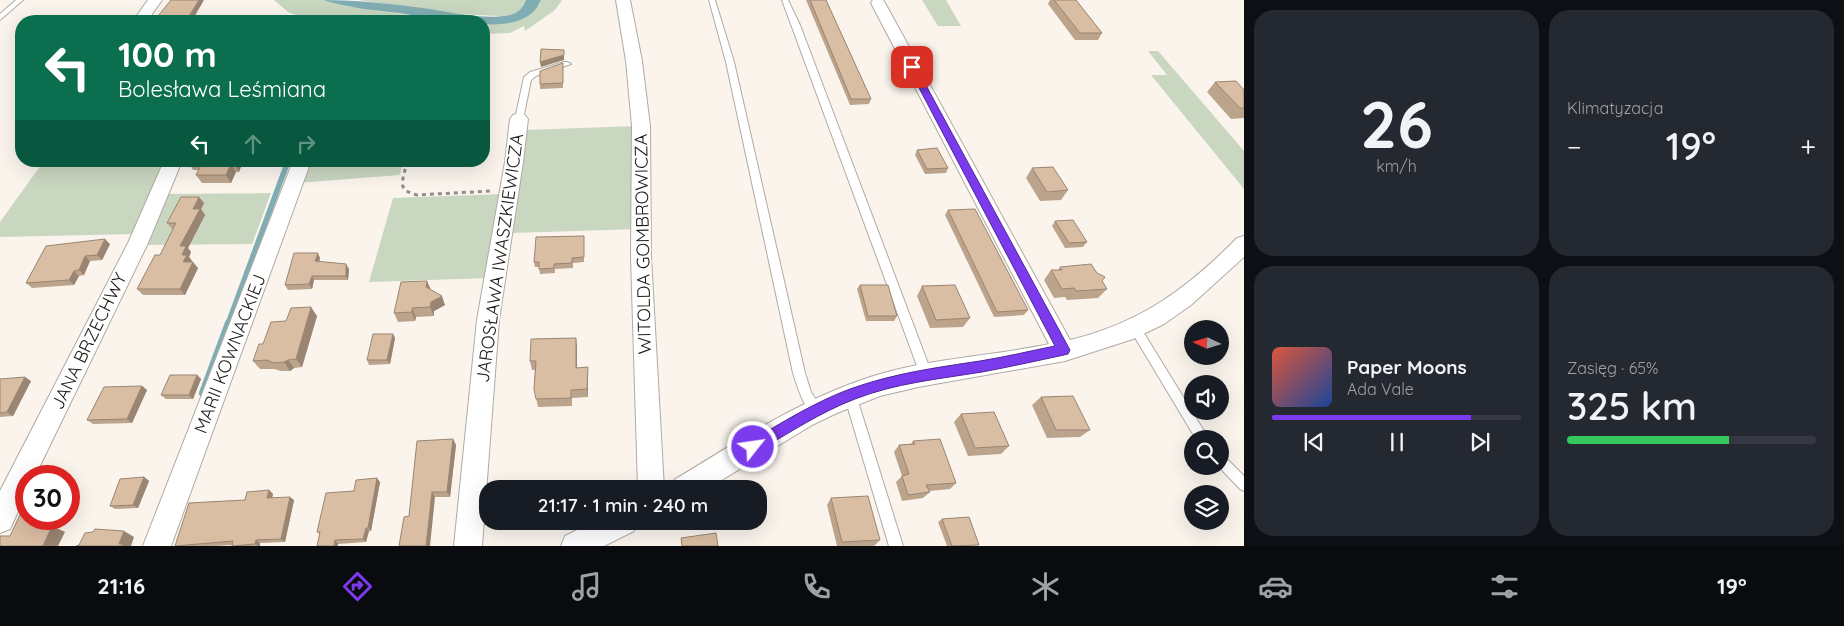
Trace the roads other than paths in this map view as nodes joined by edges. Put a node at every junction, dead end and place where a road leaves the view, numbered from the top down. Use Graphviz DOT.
graph roads {
  1 [pos="20,0"];
  2 [pos="155,0"];
  3 [pos="623,0"];
  4 [pos="712,0"];
  5 [pos="785,1"];
  6 [pos="878,3"];
  7 [pos="144,15"];
  8 [pos="0,18"];
  9 [pos="567,64"];
  10 [pos="519,119"];
  11 [pos="170,167"];
  12 [pos="300,167"];
  13 [pos="1244,244"];
  14 [pos="1135,328"];
  15 [pos="1064,350"];
  16 [pos="926,374"];
  17 [pos="850,395"];
  18 [pos="817,411"];
  19 [pos="1197,430"];
  20 [pos="1229,469"];
  21 [pos="651,480"];
  22 [pos="698,480"];
  23 [pos="1244,485"];
  24 [pos="0,519"];
  25 [pos="606,530"];
  26 [pos="158,546"];
  27 [pos="468,546"];
  28 [pos="575,546"];
  29 [pos="896,546"];
  1 -- 8 [label="lane"];
  2 -- 7 [label="street"];
  3 -- 21 [label="street, WITOLDA GOMBROWICZA"];
  4 -- 18 [label="lane"];
  5 -- 16 [label="lane"];
  6 -- 15 [label="street"];
  9 -- 10 [label="lane"];
  10 -- 27 [label="street, JAROSŁAWA IWASZKIEWICZA"];
  11 -- 24 [label="street, JANA BRZECHWY"];
  12 -- 26 [label="street, MARII KOWNACKIEJ"];
  13 -- 14 [label="street"];
  14 -- 15 [label="street"];
  14 -- 19 [label="lane"];
  15 -- 16 [label="street"];
  16 -- 17 [label="street"];
  17 -- 18 [label="street"];
  17 -- 29 [label="lane"];
  18 -- 22 [label="street"];
  20 -- 23 [label="lane"];
  25 -- 28 [label="street"];
}
